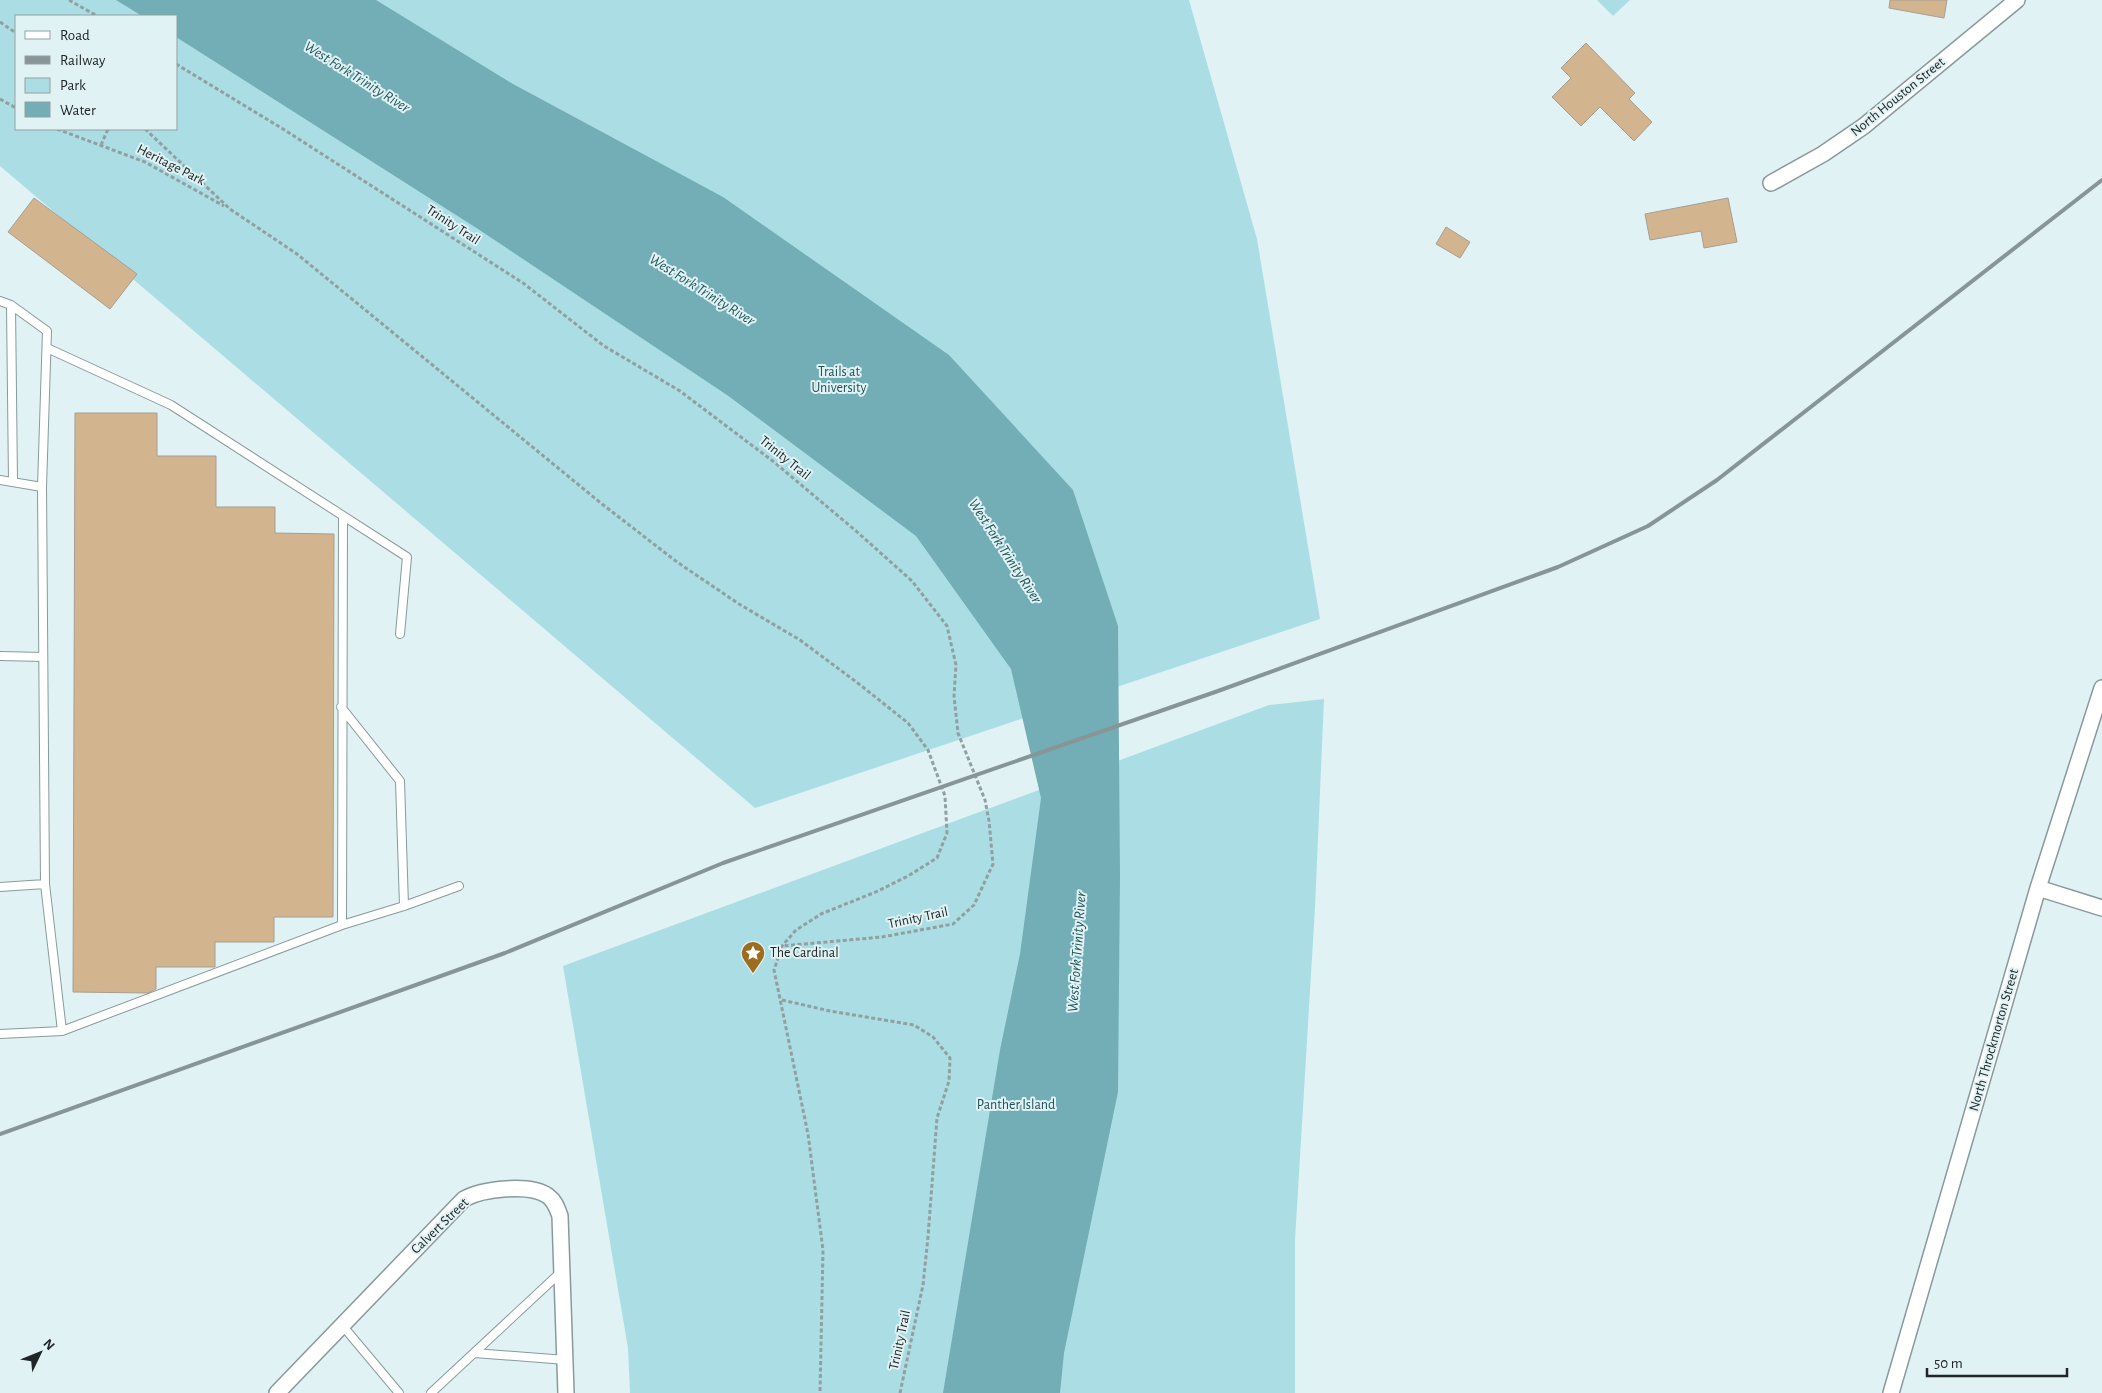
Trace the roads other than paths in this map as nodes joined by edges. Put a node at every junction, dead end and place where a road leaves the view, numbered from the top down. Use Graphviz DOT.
graph roads {
  1 [pos="2017,0"];
  2 [pos="1771,182"];
  3 [pos="0,301"];
  4 [pos="11,305"];
  5 [pos="47,348"];
  6 [pos="0,480"];
  7 [pos="13,482"];
  8 [pos="42,487"];
  9 [pos="343,516"];
  10 [pos="400,634"];
  11 [pos="0,656"];
  12 [pos="43,657"];
  13 [pos="2102,688"];
  14 [pos="341,707"];
  15 [pos="45,884"];
  16 [pos="459,886"];
  17 [pos="0,887"];
  18 [pos="2038,888"];
  19 [pos="404,906"];
  20 [pos="2102,908"];
  21 [pos="342,925"];
  22 [pos="62,1031"];
  23 [pos="0,1034"];
  24 [pos="562,1271"];
  25 [pos="342,1325"];
  26 [pos="474,1353"];
  27 [pos="566,1360"];
  28 [pos="278,1393"];
  29 [pos="399,1393"];
  30 [pos="431,1393"];
  31 [pos="566,1393"];
  32 [pos="1891,1393"];
  1 -- 2 [label="street, North Houston Street"];
  3 -- 4 [label="lane"];
  4 -- 5 [label="lane"];
  4 -- 7 [label="lane"];
  5 -- 8 [label="lane"];
  5 -- 9 [label="lane"];
  6 -- 7 [label="lane"];
  7 -- 8 [label="lane"];
  8 -- 12 [label="lane"];
  9 -- 10 [label="lane"];
  9 -- 14 [label="lane"];
  11 -- 12 [label="lane"];
  12 -- 15 [label="lane"];
  13 -- 18 [label="street, North Throckmorton Street"];
  14 -- 19 [label="lane"];
  14 -- 21 [label="lane"];
  15 -- 17 [label="lane"];
  15 -- 22 [label="lane"];
  16 -- 19 [label="lane"];
  18 -- 20 [label="street"];
  18 -- 32 [label="street, North Throckmorton Street"];
  19 -- 21 [label="lane"];
  21 -- 22 [label="lane"];
  22 -- 23 [label="lane"];
  24 -- 25 [label="street, Calvert Street"];
  24 -- 26 [label="lane"];
  24 -- 27 [label="street, Calvert Street"];
  25 -- 28 [label="street, Calvert Street"];
  25 -- 29 [label="lane"];
  26 -- 27 [label="lane"];
  26 -- 30 [label="lane"];
  27 -- 31 [label="street, Calvert Street"];
}
